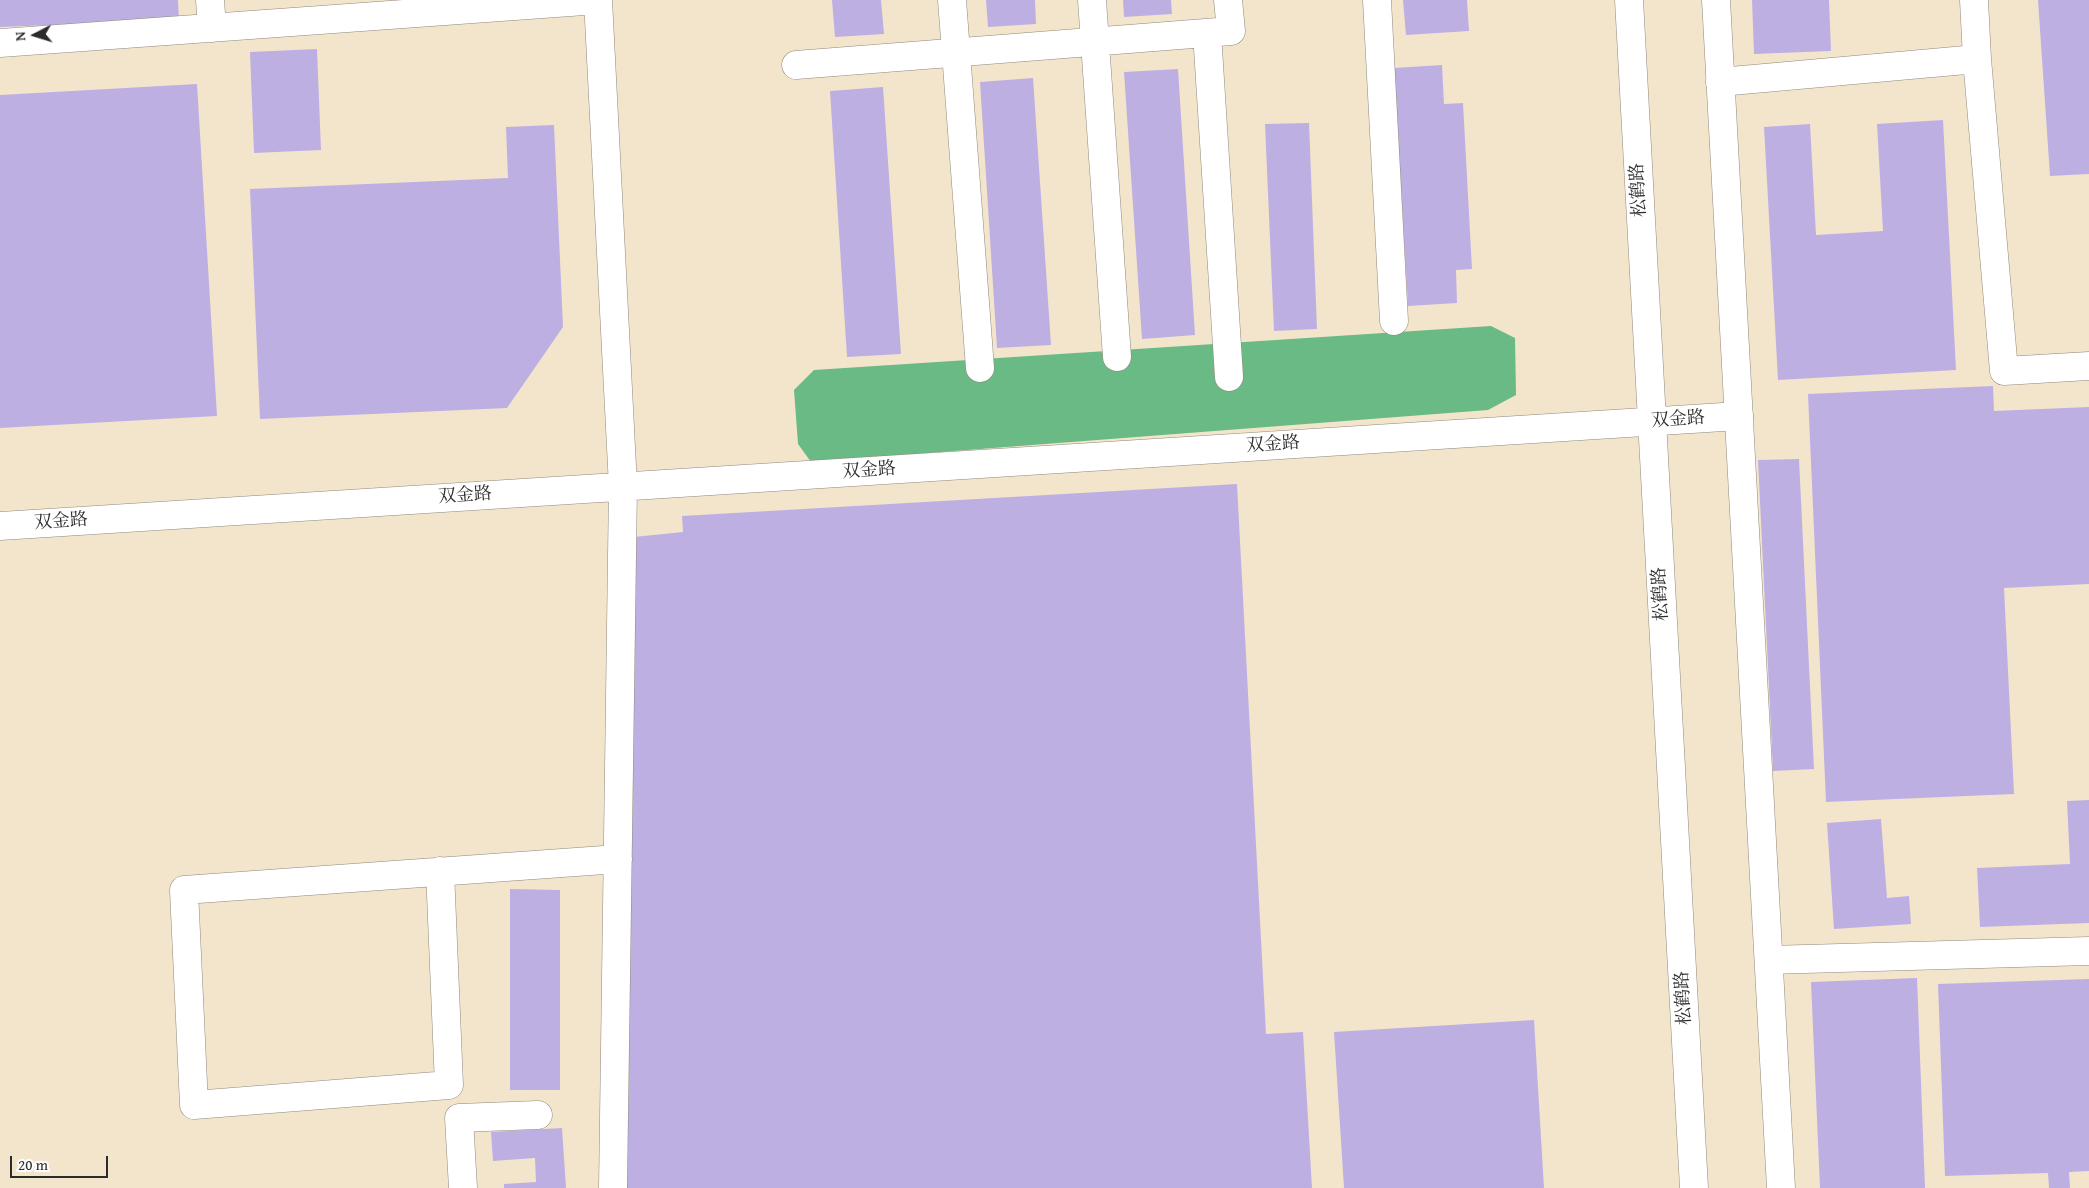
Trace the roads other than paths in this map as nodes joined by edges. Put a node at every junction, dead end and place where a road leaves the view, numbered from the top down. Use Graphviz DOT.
graph roads {
  1 [pos="210,0"];
  2 [pos="598,0"];
  3 [pos="952,0"];
  4 [pos="1092,0"];
  5 [pos="1228,0"];
  6 [pos="1377,0"];
  7 [pos="1629,0"];
  8 [pos="1716,0"];
  9 [pos="1974,0"];
  10 [pos="212,28"];
  11 [pos="1207,32"];
  12 [pos="1095,41"];
  13 [pos="0,43"];
  14 [pos="956,52"];
  15 [pos="1977,59"];
  16 [pos="796,65"];
  17 [pos="1720,82"];
  18 [pos="1394,321"];
  19 [pos="1117,358"];
  20 [pos="2089,366"];
  21 [pos="980,368"];
  22 [pos="1229,376"];
  23 [pos="1739,416"];
  24 [pos="1651,421"];
  25 [pos="623,486"];
  26 [pos="0,526"];
  27 [pos="618,859"];
  28 [pos="440,872"];
  29 [pos="2089,951"];
  30 [pos="1769,960"];
  31 [pos="538,1115"];
  32 [pos="463,1188"];
  33 [pos="612,1188"];
  34 [pos="1694,1188"];
  35 [pos="1781,1188"];
  1 -- 10 [label="street"];
  2 -- 10 [label="street"];
  2 -- 25 [label="street"];
  3 -- 14 [label="street"];
  4 -- 12 [label="street"];
  5 -- 11 [label="street"];
  6 -- 18 [label="street"];
  7 -- 24 [label="street, 松鹤路"];
  8 -- 17 [label="street"];
  9 -- 15 [label="street"];
  10 -- 13 [label="street"];
  11 -- 12 [label="street"];
  11 -- 22 [label="street"];
  12 -- 14 [label="street"];
  12 -- 19 [label="street"];
  14 -- 16 [label="street"];
  14 -- 21 [label="street"];
  15 -- 17 [label="street"];
  15 -- 20 [label="street"];
  17 -- 23 [label="street"];
  23 -- 24 [label="street, 双金路"];
  23 -- 30 [label="street"];
  24 -- 25 [label="street, 双金路"];
  24 -- 34 [label="street, 松鹤路"];
  25 -- 26 [label="street, 双金路"];
  25 -- 27 [label="street"];
  27 -- 28 [label="street"];
  27 -- 33 [label="street"];
  28 -- 28 [label="street"];
  29 -- 30 [label="street"];
  30 -- 35 [label="street"];
  31 -- 32 [label="street"];
}
